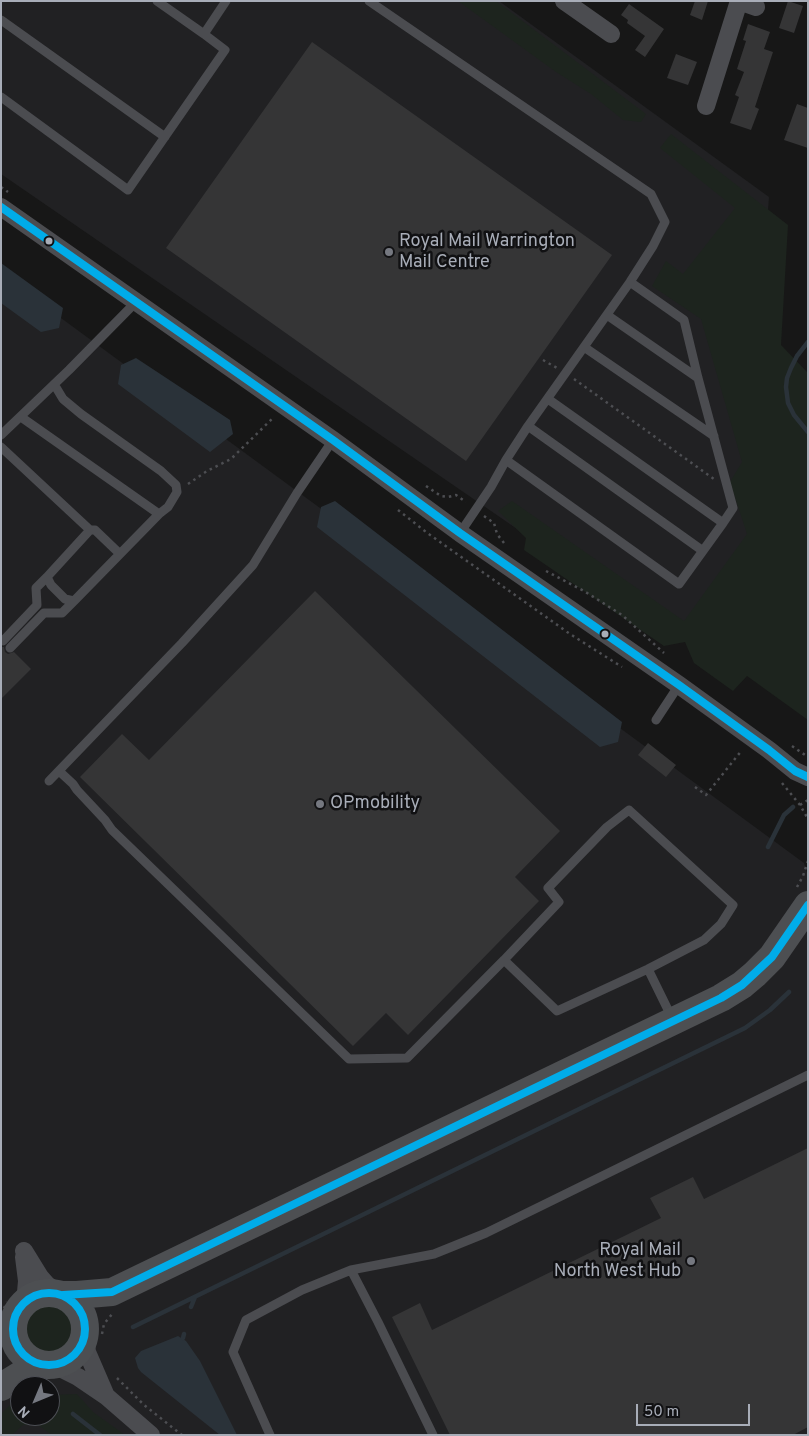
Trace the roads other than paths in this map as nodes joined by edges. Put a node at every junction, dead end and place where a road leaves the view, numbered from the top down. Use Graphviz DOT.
graph roads {
  1 [pos="157,1"];
  2 [pos="226,1"];
  3 [pos="370,1"];
  4 [pos="564,1"];
  5 [pos="745,3"];
  6 [pos="1,20"];
  7 [pos="204,34"];
  8 [pos="611,34"];
  9 [pos="1,97"];
  10 [pos="706,106"];
  11 [pos="165,137"];
  12 [pos="1,207"];
  13 [pos="630,282"];
  14 [pos="136,301"];
  15 [pos="607,315"];
  16 [pos="584,347"];
  17 [pos="698,378"];
  18 [pos="54,384"];
  19 [pos="548,399"];
  20 [pos="21,417"];
  21 [pos="528,426"];
  22 [pos="1,435"];
  23 [pos="714,436"];
  24 [pos="333,440"];
  25 [pos="1,447"];
  26 [pos="506,460"];
  27 [pos="159,514"];
  28 [pos="724,523"];
  29 [pos="90,530"];
  30 [pos="460,533"];
  31 [pos="703,552"];
  32 [pos="120,554"];
  33 [pos="47,577"];
  34 [pos="74,601"];
  35 [pos="679,685"];
  36 [pos="656,720"];
  37 [pos="59,771"];
  38 [pos="801,774"];
  39 [pos="49,781"];
  40 [pos="808,789"];
  41 [pos="802,897"];
  42 [pos="504,960"];
  43 [pos="648,969"];
  44 [pos="673,1021"];
  45 [pos="808,1075"];
  46 [pos="352,1270"];
  47 [pos="112,1292"];
  48 [pos="61,1295"];
  49 [pos="8,1307"];
  50 [pos="85,1332"];
  51 [pos="15,1341"];
  52 [pos="49,1365"];
  53 [pos="1,1374"];
  54 [pos="1,1387"];
  55 [pos="106,1396"];
  56 [pos="151,1435"];
  57 [pos="270,1435"];
  58 [pos="433,1435"];
  1 -- 7 [label="lane"];
  2 -- 7 [label="lane"];
  3 -- 13 [label="lane"];
  4 -- 8 [label="street"];
  5 -- 10 [label="street"];
  6 -- 11 [label="lane"];
  7 -- 11 [label="lane"];
  9 -- 11 [label="lane"];
  12 -- 14 [label="street"];
  13 -- 15 [label="lane"];
  13 -- 17 [label="lane"];
  14 -- 18 [label="lane"];
  14 -- 24 [label="street"];
  15 -- 16 [label="lane"];
  15 -- 17 [label="lane"];
  16 -- 19 [label="lane"];
  16 -- 23 [label="lane"];
  17 -- 23 [label="lane"];
  18 -- 20 [label="lane"];
  18 -- 27 [label="lane"];
  19 -- 21 [label="lane"];
  19 -- 28 [label="lane"];
  20 -- 22 [label="lane"];
  20 -- 27 [label="lane"];
  21 -- 26 [label="lane"];
  21 -- 31 [label="lane"];
  23 -- 28 [label="lane"];
  24 -- 30 [label="street"];
  24 -- 37 [label="lane"];
  25 -- 29 [label="lane"];
  26 -- 30 [label="lane"];
  26 -- 31 [label="lane"];
  27 -- 32 [label="lane"];
  28 -- 31 [label="lane"];
  29 -- 32 [label="lane"];
  29 -- 33 [label="lane"];
  30 -- 35 [label="street"];
  32 -- 34 [label="lane"];
  33 -- 34 [label="lane"];
  33 -- 34 [label="lane"];
  35 -- 36 [label="lane"];
  35 -- 38 [label="street"];
  37 -- 39 [label="lane"];
  37 -- 42 [label="lane"];
  38 -- 40 [label="street"];
  41 -- 44 [label="main road"];
  42 -- 43 [label="lane"];
  42 -- 43 [label="lane"];
  43 -- 44 [label="lane"];
  44 -- 47 [label="main road"];
  45 -- 46 [label="lane"];
  46 -- 57 [label="lane"];
  46 -- 58 [label="lane"];
  47 -- 48 [label="main road"];
  47 -- 50 [label="main road"];
  48 -- 49 [label="main road"];
  48 -- 49 [label="street"];
  48 -- 50 [label="main road"];
  49 -- 51 [label="main road"];
  50 -- 52 [label="main road"];
  50 -- 55 [label="street"];
  51 -- 52 [label="main road"];
  51 -- 53 [label="main road"];
  52 -- 54 [label="main road"];
  52 -- 55 [label="street"];
  55 -- 56 [label="street"];
}
